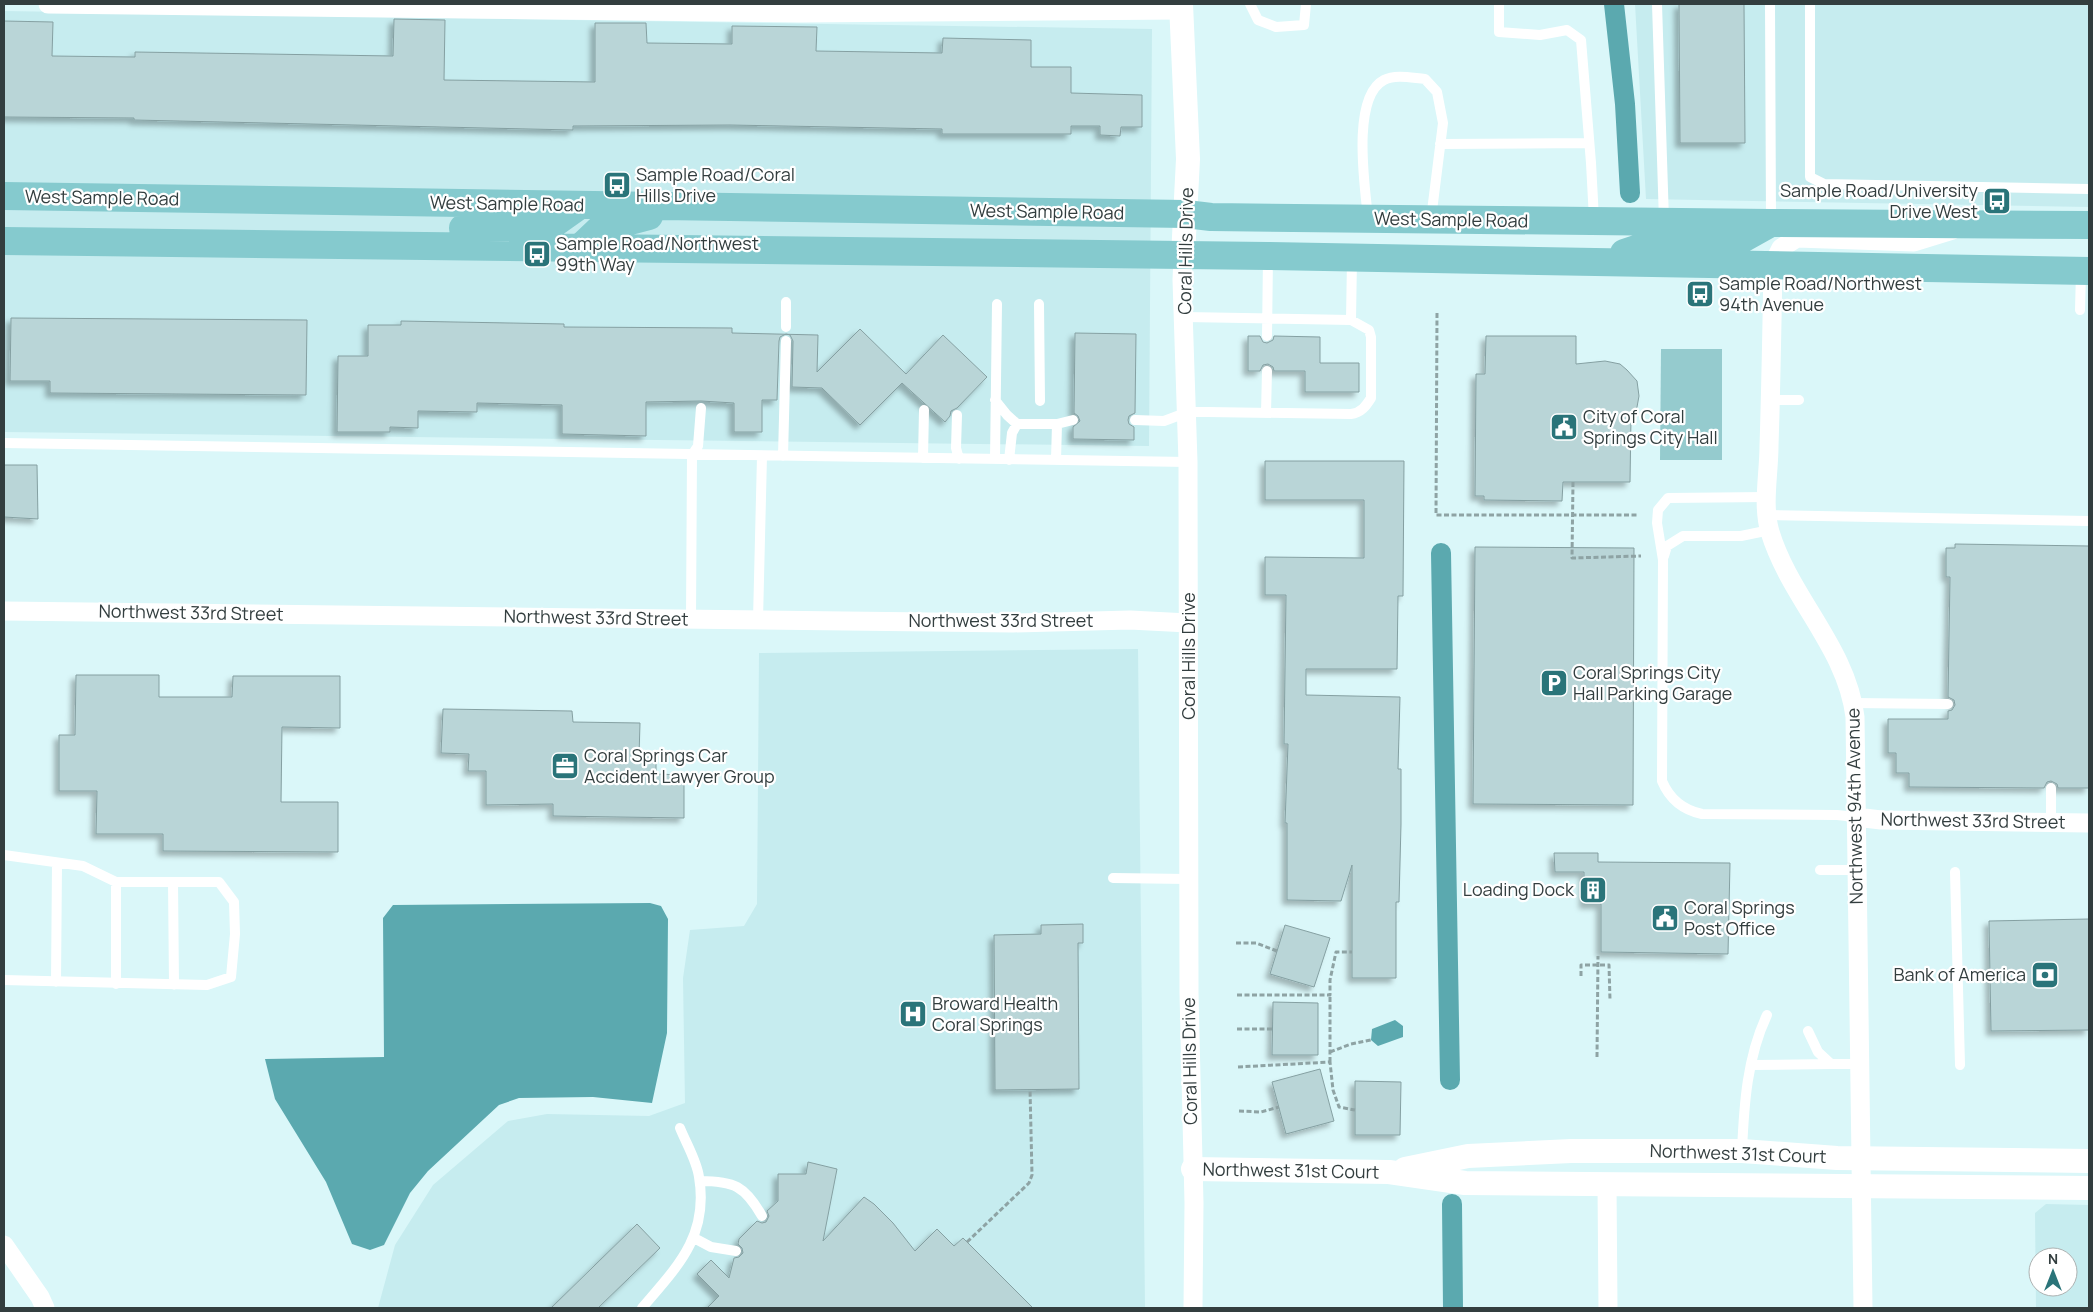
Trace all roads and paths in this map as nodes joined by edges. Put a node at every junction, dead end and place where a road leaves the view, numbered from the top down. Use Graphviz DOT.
graph roads {
  1 [pos="48,4"];
  2 [pos="1250,4"];
  3 [pos="1306,4"];
  4 [pos="1499,4"];
  5 [pos="1657,4"];
  6 [pos="1770,4"];
  7 [pos="1810,4"];
  8 [pos="1181,7"];
  9 [pos="1589,143"];
  10 [pos="1440,144"];
  11 [pos="2089,189"];
  12 [pos="4,196"];
  13 [pos="580,205"];
  14 [pos="685,207"];
  15 [pos="1186,214"];
  16 [pos="1369,219"];
  17 [pos="1430,220"];
  18 [pos="1594,221"];
  19 [pos="1664,222"];
  20 [pos="1771,223"];
  21 [pos="1971,224"];
  22 [pos="2089,225"];
  23 [pos="4,241"];
  24 [pos="360,246"];
  25 [pos="581,247"];
  26 [pos="1183,256"];
  27 [pos="1268,256"];
  28 [pos="1352,258"];
  29 [pos="1596,261"];
  30 [pos="1773,264"];
  31 [pos="2085,271"];
  32 [pos="786,302"];
  33 [pos="997,304"];
  34 [pos="1039,304"];
  35 [pos="2080,310"];
  36 [pos="1437,313"];
  37 [pos="1185,317"];
  38 [pos="1267,320"];
  39 [pos="1351,320"];
  40 [pos="786,327"];
  41 [pos="1267,336"];
  42 [pos="786,341"];
  43 [pos="1267,371"];
  44 [pos="995,400"];
  45 [pos="1769,400"];
  46 [pos="1799,400"];
  47 [pos="1040,401"];
  48 [pos="700,408"];
  49 [pos="924,410"];
  50 [pos="1188,412"];
  51 [pos="1266,412"];
  52 [pos="957,415"];
  53 [pos="1074,420"];
  54 [pos="1137,420"];
  55 [pos="1016,424"];
  56 [pos="1057,424"];
  57 [pos="4,443"];
  58 [pos="692,455"];
  59 [pos="762,456"];
  60 [pos="783,456"];
  61 [pos="923,458"];
  62 [pos="959,459"];
  63 [pos="994,459"];
  64 [pos="1009,460"];
  65 [pos="1056,460"];
  66 [pos="1188,462"];
  67 [pos="1573,482"];
  68 [pos="1768,514"];
  69 [pos="1639,515"];
  70 [pos="2089,521"];
  71 [pos="1640,556"];
  72 [pos="1663,560"];
  73 [pos="4,611"];
  74 [pos="691,619"];
  75 [pos="758,620"];
  76 [pos="1188,623"];
  77 [pos="1853,703"];
  78 [pos="1948,704"];
  79 [pos="2051,788"];
  80 [pos="1856,817"];
  81 [pos="2051,823"];
  82 [pos="2089,823"];
  83 [pos="4,855"];
  84 [pos="57,863"];
  85 [pos="1820,870"];
  86 [pos="1857,870"];
  87 [pos="1955,872"];
  88 [pos="1113,878"];
  89 [pos="1188,879"];
  90 [pos="116,882"];
  91 [pos="173,882"];
  92 [pos="1236,942"];
  93 [pos="1277,951"];
  94 [pos="1352,952"];
  95 [pos="1598,956"];
  96 [pos="1598,965"];
  97 [pos="1580,976"];
  98 [pos="4,980"];
  99 [pos="56,982"];
  100 [pos="116,984"];
  101 [pos="174,985"];
  102 [pos="1330,995"];
  103 [pos="1237,996"];
  104 [pos="1610,1000"];
  105 [pos="1768,1015"];
  106 [pos="1238,1029"];
  107 [pos="1273,1029"];
  108 [pos="1808,1031"];
  109 [pos="1371,1040"];
  110 [pos="1330,1052"];
  111 [pos="1597,1057"];
  112 [pos="1330,1062"];
  113 [pos="1831,1064"];
  114 [pos="1860,1064"];
  115 [pos="1751,1065"];
  116 [pos="1960,1065"];
  117 [pos="1238,1067"];
  118 [pos="1030,1089"];
  119 [pos="1279,1107"];
  120 [pos="1355,1110"];
  121 [pos="1239,1111"];
  122 [pos="680,1128"];
  123 [pos="1742,1151"];
  124 [pos="1860,1158"];
  125 [pos="2089,1161"];
  126 [pos="1193,1169"];
  127 [pos="1390,1172"];
  128 [pos="700,1181"];
  129 [pos="1607,1184"];
  130 [pos="1861,1186"];
  131 [pos="2089,1188"];
  132 [pos="762,1216"];
  133 [pos="694,1238"];
  134 [pos="967,1242"];
  135 [pos="4,1246"];
  136 [pos="736,1251"];
  137 [pos="45,1308"];
  138 [pos="642,1308"];
  139 [pos="1193,1308"];
  140 [pos="1608,1308"];
  141 [pos="1863,1308"];
  1 -- 8 [label="street"];
  2 -- 3 [label="lane"];
  4 -- 9 [label="lane"];
  5 -- 19 [label="lane"];
  6 -- 20 [label="lane"];
  7 -- 11 [label="lane"];
  8 -- 15 [label="street, Coral Hills Drive"];
  9 -- 10 [label="lane"];
  9 -- 18 [label="lane"];
  10 -- 16 [label="lane"];
  10 -- 17 [label="lane"];
  12 -- 13 [label="main road, West Sample Road"];
  13 -- 14 [label="main road, West Sample Road"];
  13 -- 24 [label="main road"];
  14 -- 15 [label="main road, West Sample Road"];
  14 -- 25 [label="main road"];
  15 -- 16 [label="main road, West Sample Road"];
  15 -- 26 [label="street, Coral Hills Drive"];
  16 -- 17 [label="main road, West Sample Road"];
  17 -- 18 [label="main road, West Sample Road"];
  18 -- 19 [label="main road, West Sample Road"];
  19 -- 20 [label="main road, West Sample Road"];
  20 -- 21 [label="main road, West Sample Road"];
  20 -- 29 [label="main road"];
  21 -- 22 [label="main road, West Sample Road"];
  21 -- 30 [label="street"];
  23 -- 24 [label="main road"];
  24 -- 25 [label="main road"];
  25 -- 26 [label="main road"];
  26 -- 27 [label="main road"];
  26 -- 37 [label="street, Coral Hills Drive"];
  27 -- 28 [label="main road"];
  27 -- 38 [label="lane"];
  28 -- 29 [label="main road"];
  28 -- 39 [label="lane"];
  29 -- 30 [label="main road"];
  30 -- 31 [label="main road"];
  30 -- 45 [label="street, Northwest 94th Avenue"];
  31 -- 35 [label="lane"];
  32 -- 40 [label="lane"];
  33 -- 44 [label="lane"];
  34 -- 47 [label="lane"];
  36 -- 69 [label="path"];
  37 -- 38 [label="lane"];
  37 -- 50 [label="street, Coral Hills Drive"];
  38 -- 39 [label="lane"];
  38 -- 41 [label="lane"];
  39 -- 51 [label="lane"];
  42 -- 60 [label="lane"];
  43 -- 51 [label="lane"];
  44 -- 55 [label="lane"];
  44 -- 63 [label="lane"];
  45 -- 46 [label="lane"];
  45 -- 68 [label="street, Northwest 94th Avenue"];
  48 -- 58 [label="lane"];
  49 -- 61 [label="lane"];
  50 -- 51 [label="lane"];
  50 -- 54 [label="lane"];
  50 -- 66 [label="street, Coral Hills Drive"];
  52 -- 62 [label="lane"];
  53 -- 56 [label="lane"];
  55 -- 56 [label="lane"];
  55 -- 64 [label="lane"];
  56 -- 65 [label="lane"];
  57 -- 58 [label="lane"];
  58 -- 59 [label="lane"];
  58 -- 74 [label="lane"];
  59 -- 60 [label="lane"];
  59 -- 75 [label="lane"];
  60 -- 61 [label="lane"];
  61 -- 62 [label="lane"];
  62 -- 63 [label="lane"];
  63 -- 64 [label="lane"];
  64 -- 65 [label="lane"];
  65 -- 66 [label="lane"];
  66 -- 76 [label="street, Coral Hills Drive"];
  67 -- 71 [label="path"];
  68 -- 70 [label="lane"];
  68 -- 72 [label="lane"];
  68 -- 72 [label="lane"];
  68 -- 77 [label="street, Northwest 94th Avenue"];
  72 -- 80 [label="lane"];
  73 -- 74 [label="street, Northwest 33rd Street"];
  74 -- 75 [label="street, Northwest 33rd Street"];
  75 -- 76 [label="street, Northwest 33rd Street"];
  76 -- 89 [label="street, Coral Hills Drive"];
  77 -- 78 [label="lane"];
  77 -- 80 [label="street, Northwest 94th Avenue"];
  79 -- 81 [label="lane"];
  80 -- 81 [label="street, Northwest 33rd Street"];
  80 -- 86 [label="street, Northwest 94th Avenue"];
  81 -- 82 [label="street, Northwest 33rd Street"];
  83 -- 84 [label="lane"];
  84 -- 90 [label="lane"];
  84 -- 99 [label="lane"];
  85 -- 86 [label="lane"];
  86 -- 114 [label="street, Northwest 94th Avenue"];
  87 -- 116 [label="lane"];
  88 -- 89 [label="lane"];
  89 -- 126 [label="street, Coral Hills Drive"];
  90 -- 91 [label="lane"];
  90 -- 100 [label="lane"];
  91 -- 101 [label="lane"];
  91 -- 101 [label="lane"];
  92 -- 93 [label="path"];
  94 -- 102 [label="path"];
  95 -- 96 [label="path"];
  96 -- 97 [label="path"];
  96 -- 104 [label="path"];
  96 -- 111 [label="path"];
  98 -- 99 [label="lane"];
  99 -- 100 [label="lane"];
  100 -- 101 [label="lane"];
  102 -- 103 [label="path"];
  102 -- 110 [label="path"];
  105 -- 115 [label="lane"];
  106 -- 107 [label="path"];
  108 -- 113 [label="lane"];
  109 -- 110 [label="path"];
  110 -- 112 [label="path"];
  112 -- 117 [label="path"];
  112 -- 120 [label="path"];
  113 -- 114 [label="lane"];
  113 -- 115 [label="lane"];
  114 -- 124 [label="street, Northwest 94th Avenue"];
  115 -- 123 [label="lane"];
  118 -- 134 [label="path"];
  119 -- 121 [label="path"];
  122 -- 128 [label="lane"];
  123 -- 124 [label="street, Northwest 31st Court"];
  123 -- 127 [label="street, Northwest 31st Court"];
  124 -- 125 [label="street, Northwest 31st Court"];
  124 -- 130 [label="street, Northwest 94th Avenue"];
  126 -- 127 [label="street, Northwest 31st Court"];
  126 -- 139 [label="street, Coral Hills Drive"];
  127 -- 129 [label="street, Northwest 31st Court"];
  128 -- 132 [label="lane"];
  128 -- 133 [label="lane"];
  129 -- 130 [label="street, Northwest 31st Court"];
  129 -- 140 [label="street"];
  130 -- 131 [label="street, Northwest 31st Court"];
  130 -- 141 [label="street, Northwest 94th Avenue"];
  133 -- 136 [label="lane"];
  133 -- 138 [label="lane"];
  135 -- 137 [label="street"];
}
